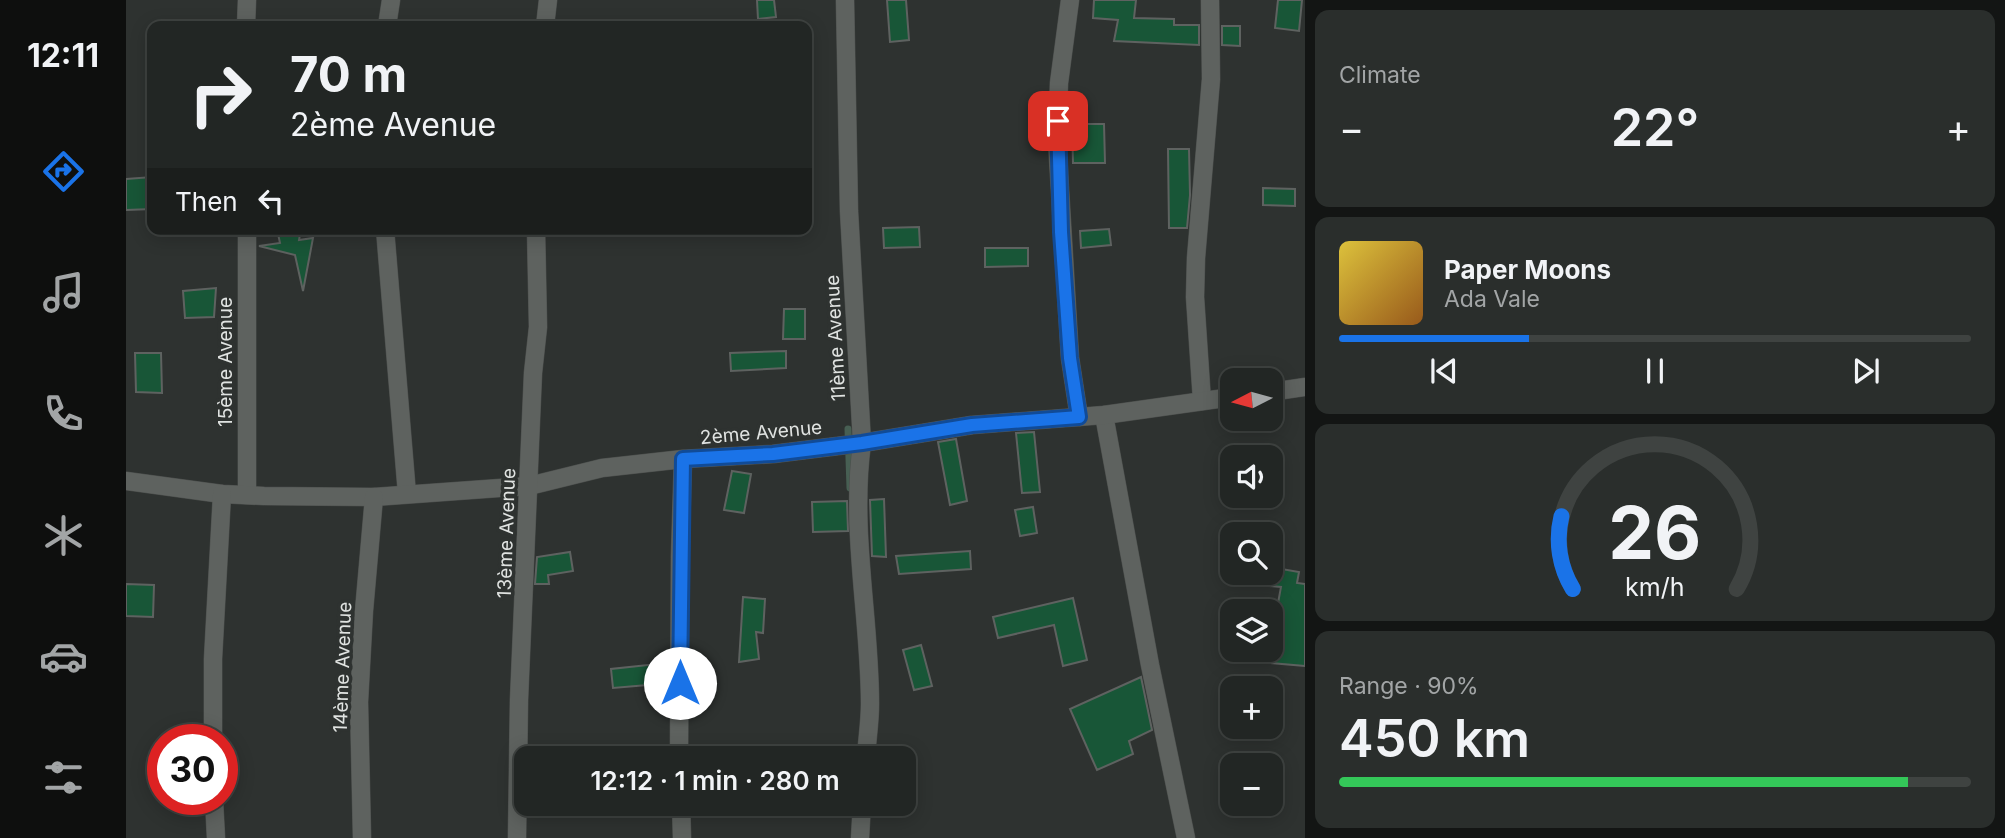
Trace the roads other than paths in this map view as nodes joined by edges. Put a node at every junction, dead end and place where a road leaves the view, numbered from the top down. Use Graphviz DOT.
graph roads {
  1 [pos="247,0"];
  2 [pos="391,0"];
  3 [pos="548,0"];
  4 [pos="845,0"];
  5 [pos="1070,0"];
  6 [pos="1210,0"];
  7 [pos="246,21"];
  8 [pos="388,21"];
  9 [pos="546,21"];
  10 [pos="247,235"];
  11 [pos="385,235"];
  12 [pos="536,235"];
  13 [pos="1305,387"];
  14 [pos="1283,390"];
  15 [pos="1220,399"];
  16 [pos="1202,401"];
  17 [pos="1104,415"];
  18 [pos="1079,417"];
  19 [pos="862,443"];
  20 [pos="683,459"];
  21 [pos="126,481"];
  22 [pos="529,486"];
  23 [pos="222,494"];
  24 [pos="407,494"];
  25 [pos="247,495"];
  26 [pos="374,498"];
  27 [pos="213,724"];
  28 [pos="679,746"];
  29 [pos="867,746"];
  30 [pos="215,815"];
  31 [pos="681,816"];
  32 [pos="861,816"];
  33 [pos="216,838"];
  34 [pos="362,838"];
  35 [pos="517,838"];
  36 [pos="682,838"];
  37 [pos="860,838"];
  38 [pos="1186,838"];
  1 -- 7 [label="street"];
  2 -- 8 [label="street"];
  3 -- 9 [label="street"];
  4 -- 19 [label="street, 11ème Avenue"];
  5 -- 18 [label="street"];
  6 -- 16 [label="street"];
  10 -- 25 [label="street, 15ème Avenue"];
  11 -- 24 [label="street"];
  12 -- 22 [label="street, 13ème Avenue"];
  13 -- 14 [label="street"];
  15 -- 16 [label="street, 2ème Avenue"];
  16 -- 17 [label="street, 2ème Avenue"];
  17 -- 18 [label="street, 2ème Avenue"];
  17 -- 38 [label="street"];
  18 -- 19 [label="street, 2ème Avenue"];
  19 -- 20 [label="street, 2ème Avenue"];
  19 -- 29 [label="street, 11ème Avenue"];
  20 -- 22 [label="street, 2ème Avenue"];
  20 -- 28 [label="street"];
  21 -- 23 [label="street, 2ème Avenue"];
  22 -- 24 [label="street, 2ème Avenue"];
  22 -- 35 [label="street, 13ème Avenue"];
  23 -- 25 [label="street, 2ème Avenue"];
  23 -- 27 [label="street"];
  24 -- 26 [label="street, 2ème Avenue"];
  25 -- 26 [label="street, 2ème Avenue"];
  26 -- 34 [label="street, 14ème Avenue"];
  30 -- 33 [label="street"];
  31 -- 36 [label="street"];
  32 -- 37 [label="street"];
}
